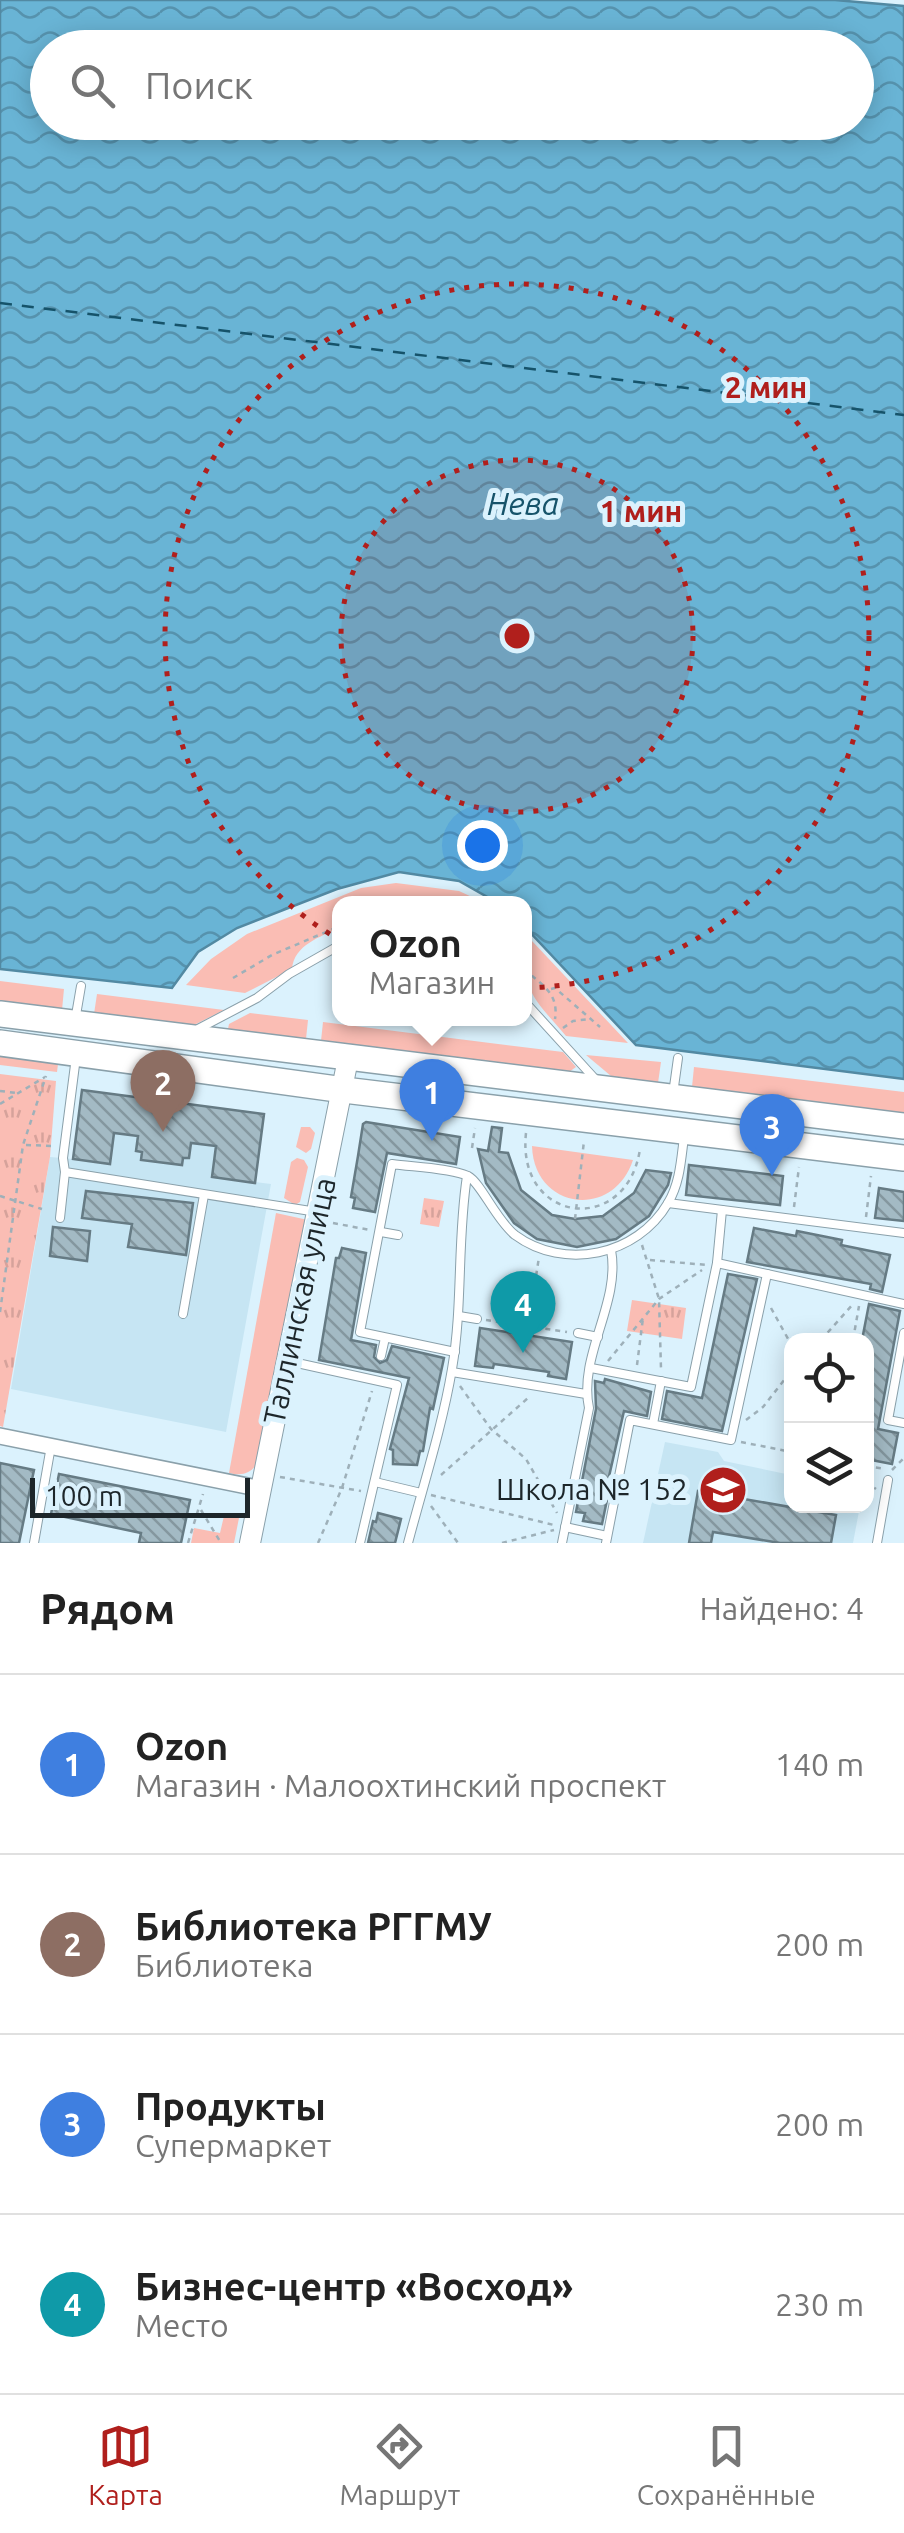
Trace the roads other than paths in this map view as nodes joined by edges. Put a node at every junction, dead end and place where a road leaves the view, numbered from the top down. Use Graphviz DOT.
graph roads {
  1 [pos="332,950"];
  2 [pos="81,986"];
  3 [pos="532,1010"];
  4 [pos="0,1014"];
  5 [pos="74,1024"];
  6 [pos="182,1037"];
  7 [pos="0,1043"];
  8 [pos="76,1053"];
  9 [pos="678,1058"];
  10 [pos="348,1059"];
  11 [pos="344,1090"];
  12 [pos="605,1090"];
  13 [pos="673,1098"];
  14 [pos="904,1126"];
  15 [pos="684,1132"];
  16 [pos="904,1158"];
  17 [pos="65,1172"];
  18 [pos="467,1176"];
  19 [pos="204,1195"];
  20 [pos="668,1203"];
  21 [pos="722,1210"];
  22 [pos="318,1216"];
  23 [pos="60,1218"];
  24 [pos="381,1232"];
  25 [pos="904,1233"];
  26 [pos="398,1236"];
  27 [pos="611,1250"];
  28 [pos="713,1264"];
  29 [pos="767,1274"];
  30 [pos="904,1304"];
  31 [pos="183,1314"];
  32 [pos="459,1316"];
  33 [pos="477,1319"];
  34 [pos="904,1333"];
  35 [pos="578,1334"];
  36 [pos="598,1336"];
  37 [pos="385,1338"];
  38 [pos="455,1352"];
  39 [pos="381,1356"];
  40 [pos="288,1361"];
  41 [pos="596,1369"];
  42 [pos="378,1370"];
  43 [pos="452,1372"];
  44 [pos="376,1380"];
  45 [pos="662,1381"];
  46 [pos="586,1394"];
  47 [pos="904,1422"];
  48 [pos="653,1424"];
  49 [pos="0,1436"];
  50 [pos="51,1446"];
  51 [pos="888,1480"];
  52 [pos="375,1482"];
  53 [pos="270,1483"];
  54 [pos="421,1493"];
  55 [pos="566,1528"];
  56 [pos="606,1540"];
  57 [pos="37,1542"];
  58 [pos="250,1543"];
  59 [pos="360,1543"];
  60 [pos="408,1543"];
  61 [pos="562,1543"];
  62 [pos="877,1543"];
  1 -- 6 [label="lane"];
  2 -- 5 [label="lane"];
  3 -- 12 [label="lane"];
  4 -- 5 [label="main road"];
  5 -- 6 [label="main road"];
  6 -- 10 [label="main road"];
  7 -- 8 [label="main road"];
  8 -- 11 [label="main road"];
  8 -- 17 [label="lane"];
  9 -- 13 [label="lane"];
  10 -- 11 [label="street, Таллинская улица"];
  10 -- 12 [label="main road"];
  11 -- 15 [label="main road"];
  11 -- 22 [label="street, Таллинская улица"];
  12 -- 13 [label="main road"];
  13 -- 14 [label="main road"];
  15 -- 16 [label="main road"];
  15 -- 20 [label="lane"];
  17 -- 19 [label="lane"];
  17 -- 23 [label="lane"];
  18 -- 24 [label="lane"];
  18 -- 27 [label="lane"];
  18 -- 32 [label="lane"];
  19 -- 22 [label="lane"];
  19 -- 31 [label="lane"];
  20 -- 21 [label="lane"];
  20 -- 27 [label="lane"];
  21 -- 25 [label="lane"];
  21 -- 28 [label="lane"];
  22 -- 40 [label="street, Таллинская улица"];
  24 -- 26 [label="lane"];
  24 -- 37 [label="lane"];
  27 -- 36 [label="lane"];
  28 -- 29 [label="lane"];
  28 -- 45 [label="lane"];
  29 -- 30 [label="lane"];
  29 -- 48 [label="lane"];
  32 -- 33 [label="lane"];
  32 -- 38 [label="lane"];
  34 -- 47 [label="lane"];
  35 -- 36 [label="lane"];
  36 -- 41 [label="lane"];
  37 -- 38 [label="lane"];
  37 -- 39 [label="lane"];
  38 -- 43 [label="lane"];
  40 -- 44 [label="lane"];
  40 -- 53 [label="street, Таллинская улица"];
  41 -- 45 [label="lane"];
  41 -- 46 [label="lane"];
  42 -- 44 [label="lane"];
  43 -- 46 [label="lane"];
  43 -- 54 [label="lane"];
  44 -- 52 [label="lane"];
  45 -- 48 [label="lane"];
  46 -- 55 [label="lane"];
  48 -- 56 [label="lane"];
  49 -- 50 [label="street"];
  50 -- 53 [label="street"];
  50 -- 57 [label="lane"];
  51 -- 62 [label="lane"];
  52 -- 54 [label="lane"];
  52 -- 59 [label="lane"];
  53 -- 58 [label="street, Таллинская улица"];
  54 -- 60 [label="lane"];
  55 -- 56 [label="lane"];
  55 -- 61 [label="lane"];
}
